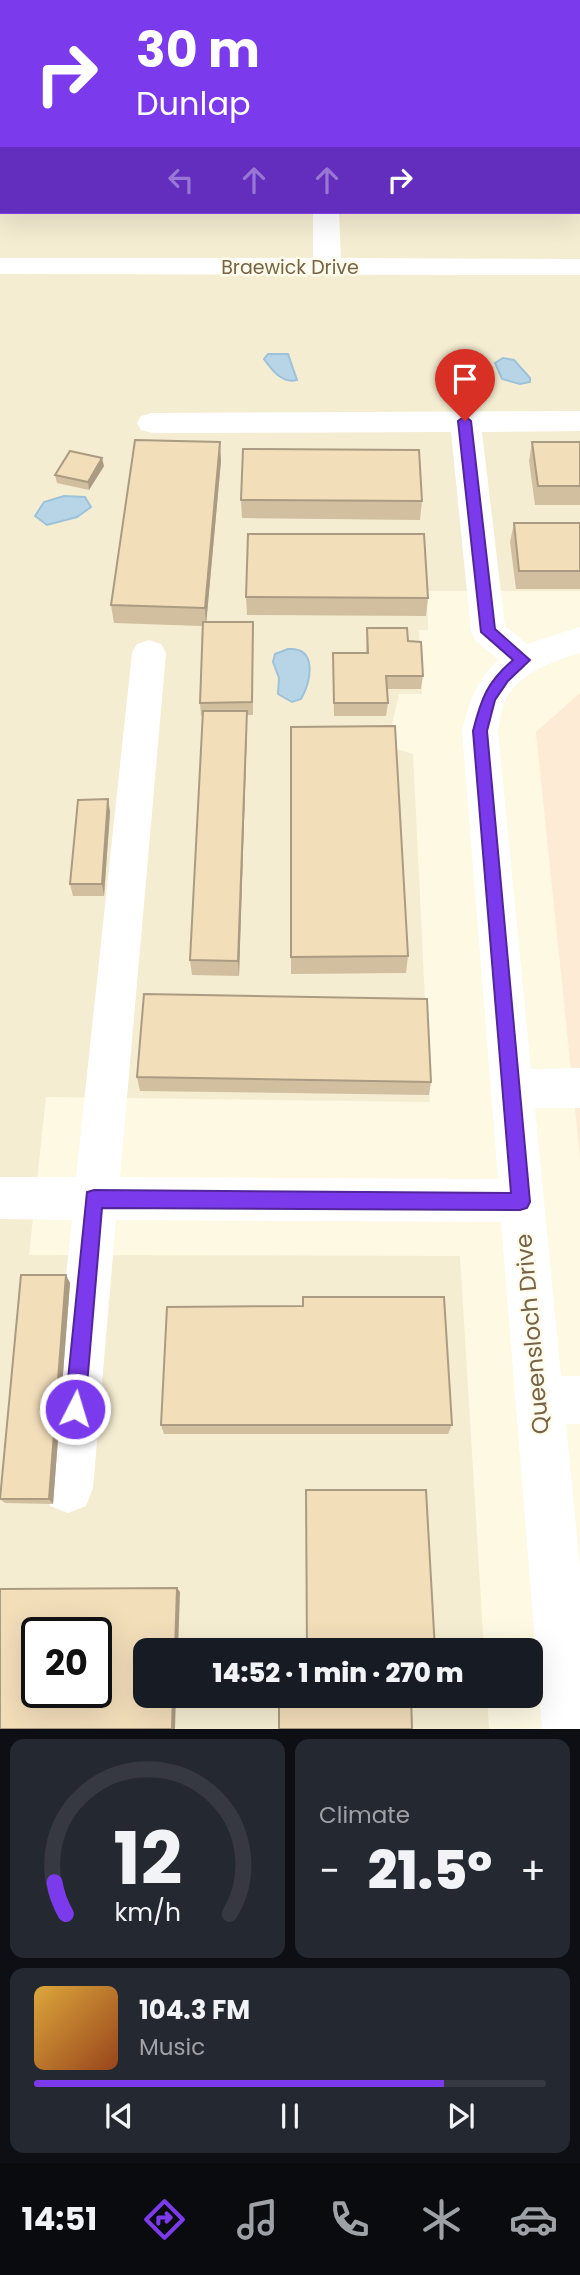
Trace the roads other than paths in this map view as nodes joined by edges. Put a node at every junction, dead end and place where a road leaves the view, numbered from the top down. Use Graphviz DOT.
graph roads {
  1 [pos="326,214"];
  2 [pos="0,266"];
  3 [pos="327,267"];
  4 [pos="580,267"];
  5 [pos="465,421"];
  6 [pos="580,421"];
  7 [pos="152,423"];
  8 [pos="580,640"];
  9 [pos="149,653"];
  10 [pos="523,660"];
  11 [pos="580,1088"];
  12 [pos="512,1089"];
  13 [pos="0,1198"];
  14 [pos="94,1199"];
  15 [pos="520,1202"];
  16 [pos="559,1400"];
  17 [pos="68,1488"];
  18 [pos="569,1729"];
  1 -- 3 [label="street"];
  2 -- 3 [label="street, Braewick Drive"];
  3 -- 4 [label="street, Braewick Drive"];
  5 -- 6 [label="street"];
  5 -- 7 [label="street"];
  5 -- 10 [label="street"];
  8 -- 10 [label="street"];
  9 -- 14 [label="street"];
  10 -- 12 [label="street, Queensloch Drive"];
  11 -- 12 [label="street"];
  12 -- 15 [label="street, Queensloch Drive"];
  13 -- 14 [label="street"];
  14 -- 15 [label="street"];
  14 -- 17 [label="street"];
  15 -- 16 [label="street, Queensloch Drive"];
  16 -- 18 [label="street, Queensloch Drive"];
}
